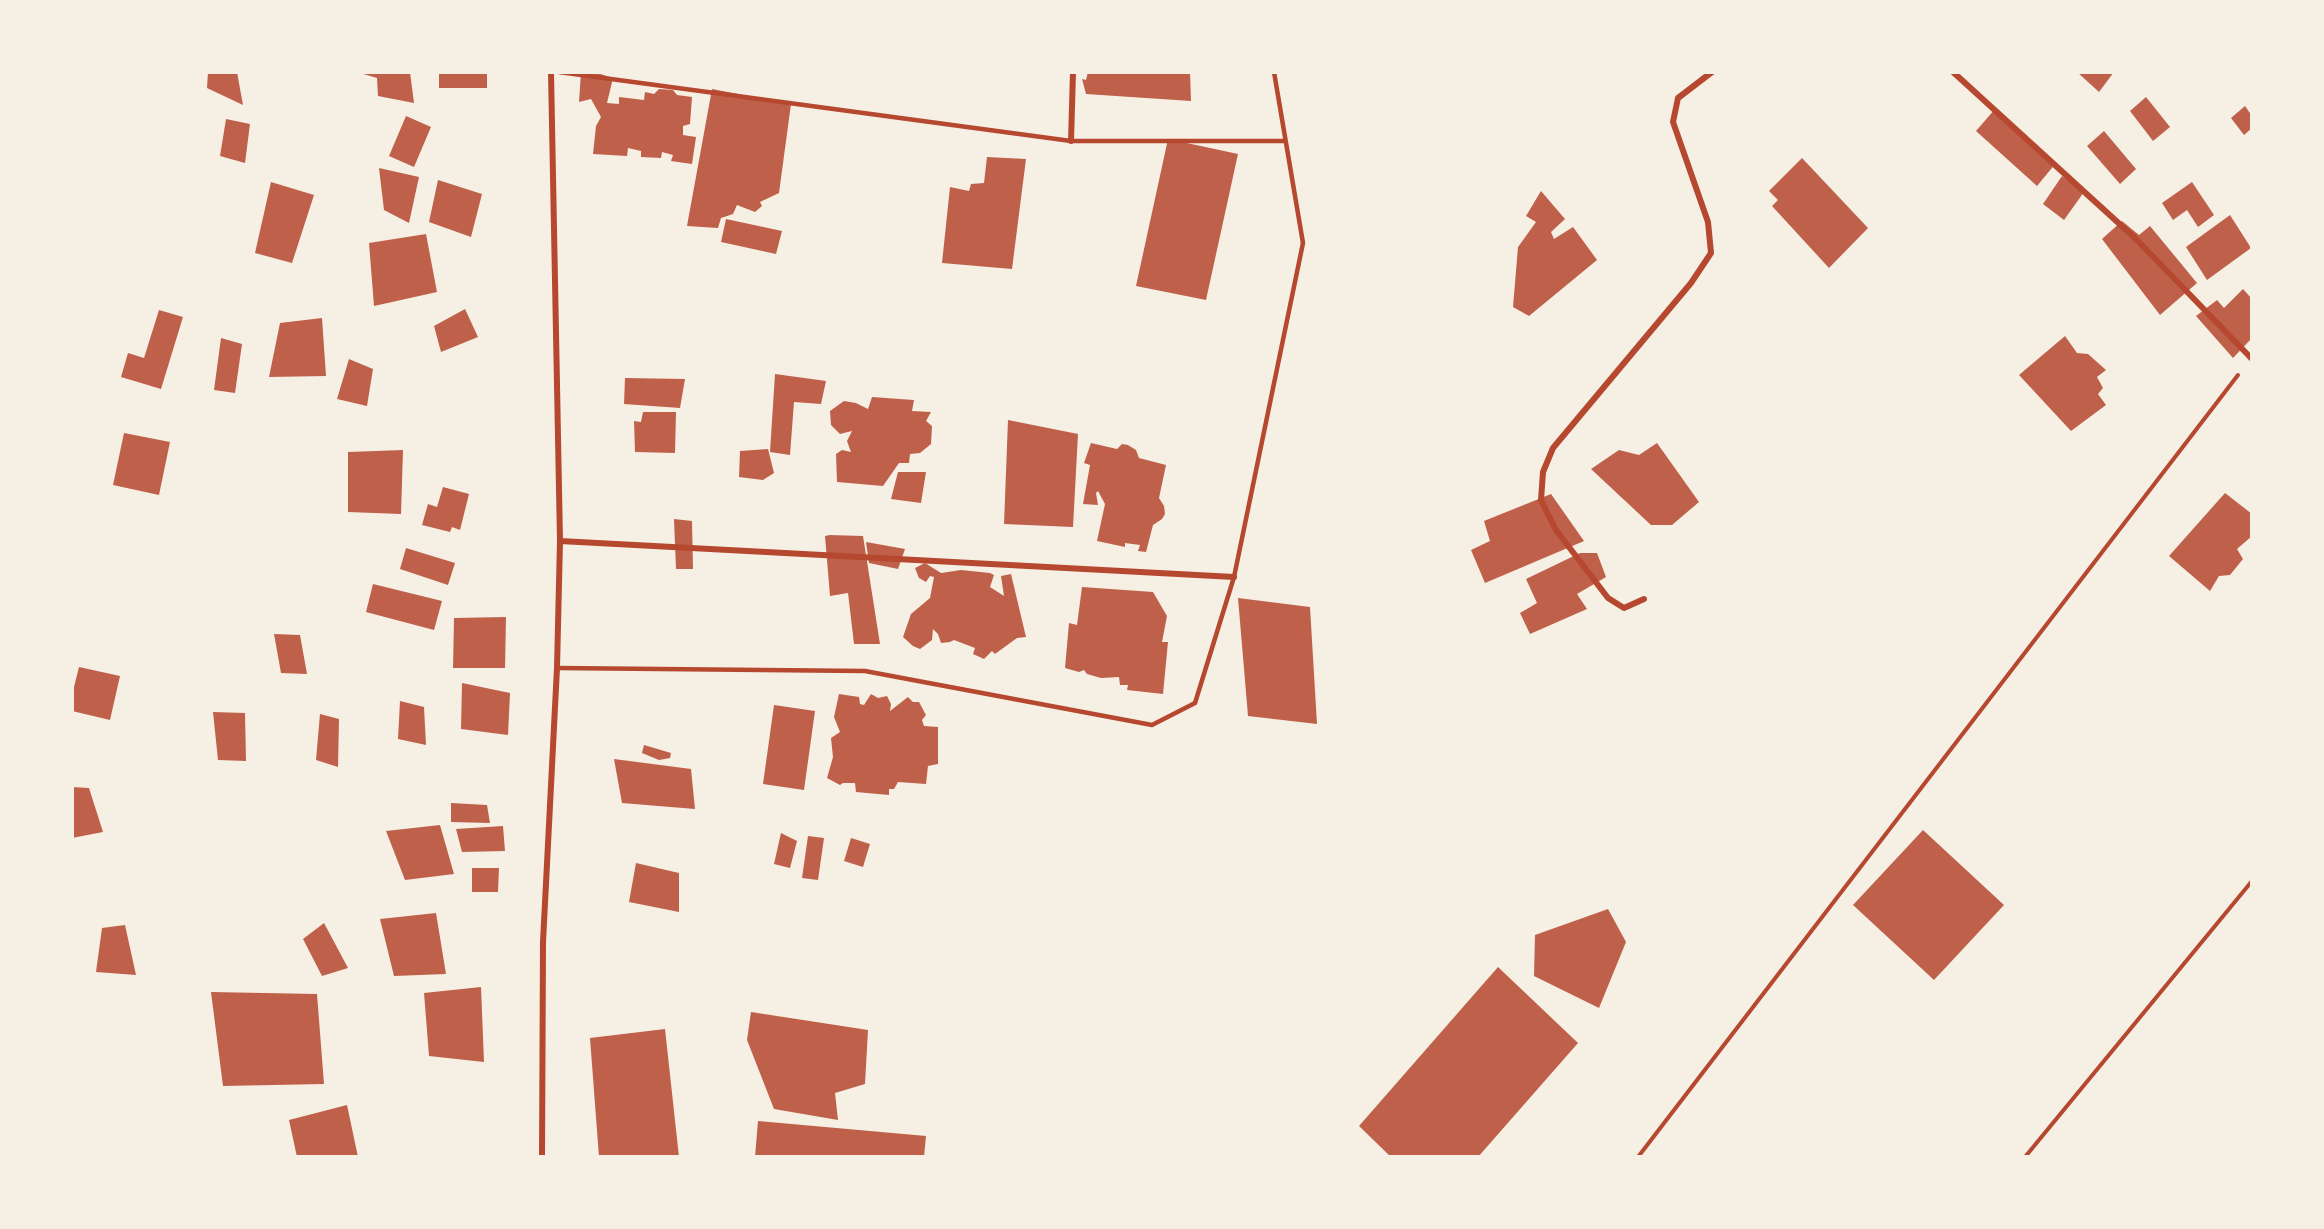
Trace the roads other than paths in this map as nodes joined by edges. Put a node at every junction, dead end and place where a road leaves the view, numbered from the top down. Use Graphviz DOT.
graph roads {
  1 [pos="551,72"];
  2 [pos="559,72"];
  3 [pos="1073,72"];
  4 [pos="1274,72"];
  5 [pos="1712,72"];
  6 [pos="1953,72"];
  7 [pos="1071,141"];
  8 [pos="1285,141"];
  9 [pos="2251,359"];
  10 [pos="560,541"];
  11 [pos="1234,577"];
  12 [pos="1644,599"];
  13 [pos="557,668"];
  14 [pos="542,1157"];
  1 -- 10 [label="street"];
  2 -- 7 [label="lane"];
  3 -- 7 [label="street"];
  4 -- 8 [label="lane"];
  5 -- 12 [label="street"];
  6 -- 9 [label="street"];
  7 -- 8 [label="lane"];
  8 -- 11 [label="lane"];
  10 -- 11 [label="street"];
  10 -- 13 [label="street"];
  11 -- 13 [label="lane"];
  13 -- 14 [label="street"];
}
